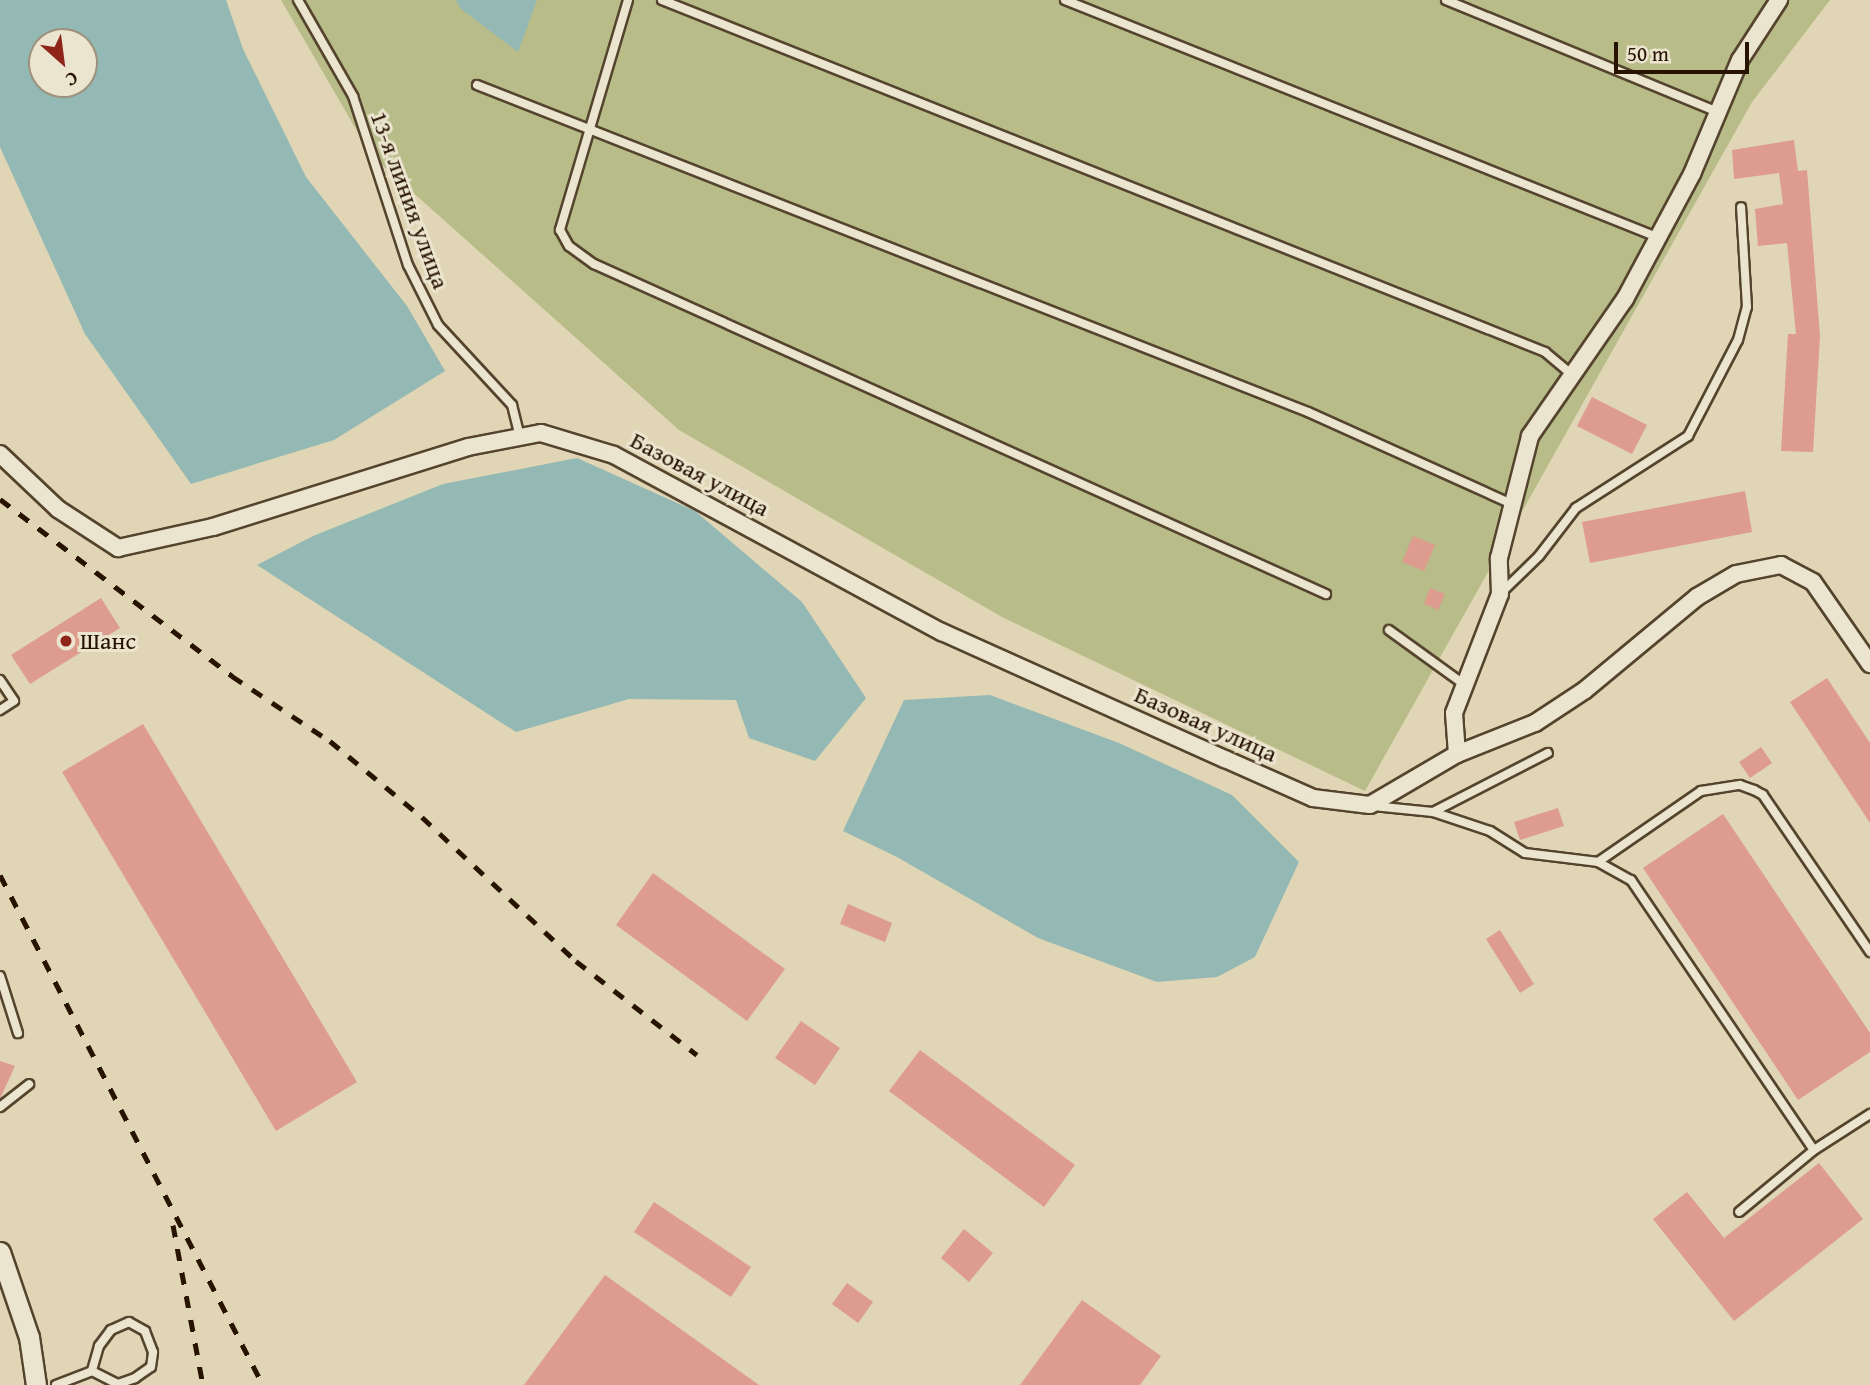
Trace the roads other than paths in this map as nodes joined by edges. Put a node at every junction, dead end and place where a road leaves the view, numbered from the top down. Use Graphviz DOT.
graph roads {
  1 [pos="298,0"];
  2 [pos="628,0"];
  3 [pos="662,0"];
  4 [pos="1065,0"];
  5 [pos="1446,0"];
  6 [pos="1779,0"];
  7 [pos="477,85"];
  8 [pos="1719,112"];
  9 [pos="592,128"];
  10 [pos="1741,207"];
  11 [pos="1657,237"];
  12 [pos="1570,374"];
  13 [pos="520,437"];
  14 [pos="0,454"];
  15 [pos="1510,503"];
  16 [pos="1326,594"];
  17 [pos="1500,594"];
  18 [pos="1389,630"];
  19 [pos="1870,664"];
  20 [pos="0,680"];
  21 [pos="1465,685"];
  22 [pos="0,710"];
  23 [pos="1549,753"];
  24 [pos="1457,754"];
  25 [pos="1370,805"];
  26 [pos="1433,813"];
  27 [pos="1598,862"];
  28 [pos="1870,951"];
  29 [pos="0,976"];
  30 [pos="18,1033"];
  31 [pos="29,1084"];
  32 [pos="0,1107"];
  33 [pos="1870,1114"];
  34 [pos="1814,1150"];
  35 [pos="1739,1212"];
  36 [pos="0,1252"];
  37 [pos="92,1371"];
  38 [pos="36,1385"];
  39 [pos="56,1385"];
  1 -- 13 [label="lane, 13-я линия улица"];
  2 -- 9 [label="lane"];
  3 -- 12 [label="lane"];
  4 -- 11 [label="lane"];
  5 -- 8 [label="lane"];
  6 -- 8 [label="street"];
  7 -- 9 [label="lane"];
  8 -- 11 [label="street"];
  9 -- 15 [label="lane"];
  9 -- 16 [label="lane"];
  10 -- 17 [label="lane"];
  11 -- 12 [label="street"];
  12 -- 15 [label="street"];
  13 -- 14 [label="street, Базовая улица"];
  13 -- 25 [label="street, Базовая улица"];
  15 -- 17 [label="street"];
  17 -- 21 [label="street"];
  18 -- 21 [label="lane"];
  19 -- 24 [label="street"];
  20 -- 22 [label="lane"];
  21 -- 24 [label="street"];
  23 -- 26 [label="lane"];
  24 -- 25 [label="street"];
  25 -- 26 [label="lane"];
  26 -- 27 [label="lane"];
  27 -- 28 [label="lane"];
  27 -- 34 [label="lane"];
  29 -- 30 [label="lane"];
  31 -- 32 [label="lane"];
  33 -- 34 [label="lane"];
  34 -- 35 [label="lane"];
  36 -- 38 [label="street"];
  37 -- 37 [label="lane"];
  37 -- 39 [label="lane"];
}
